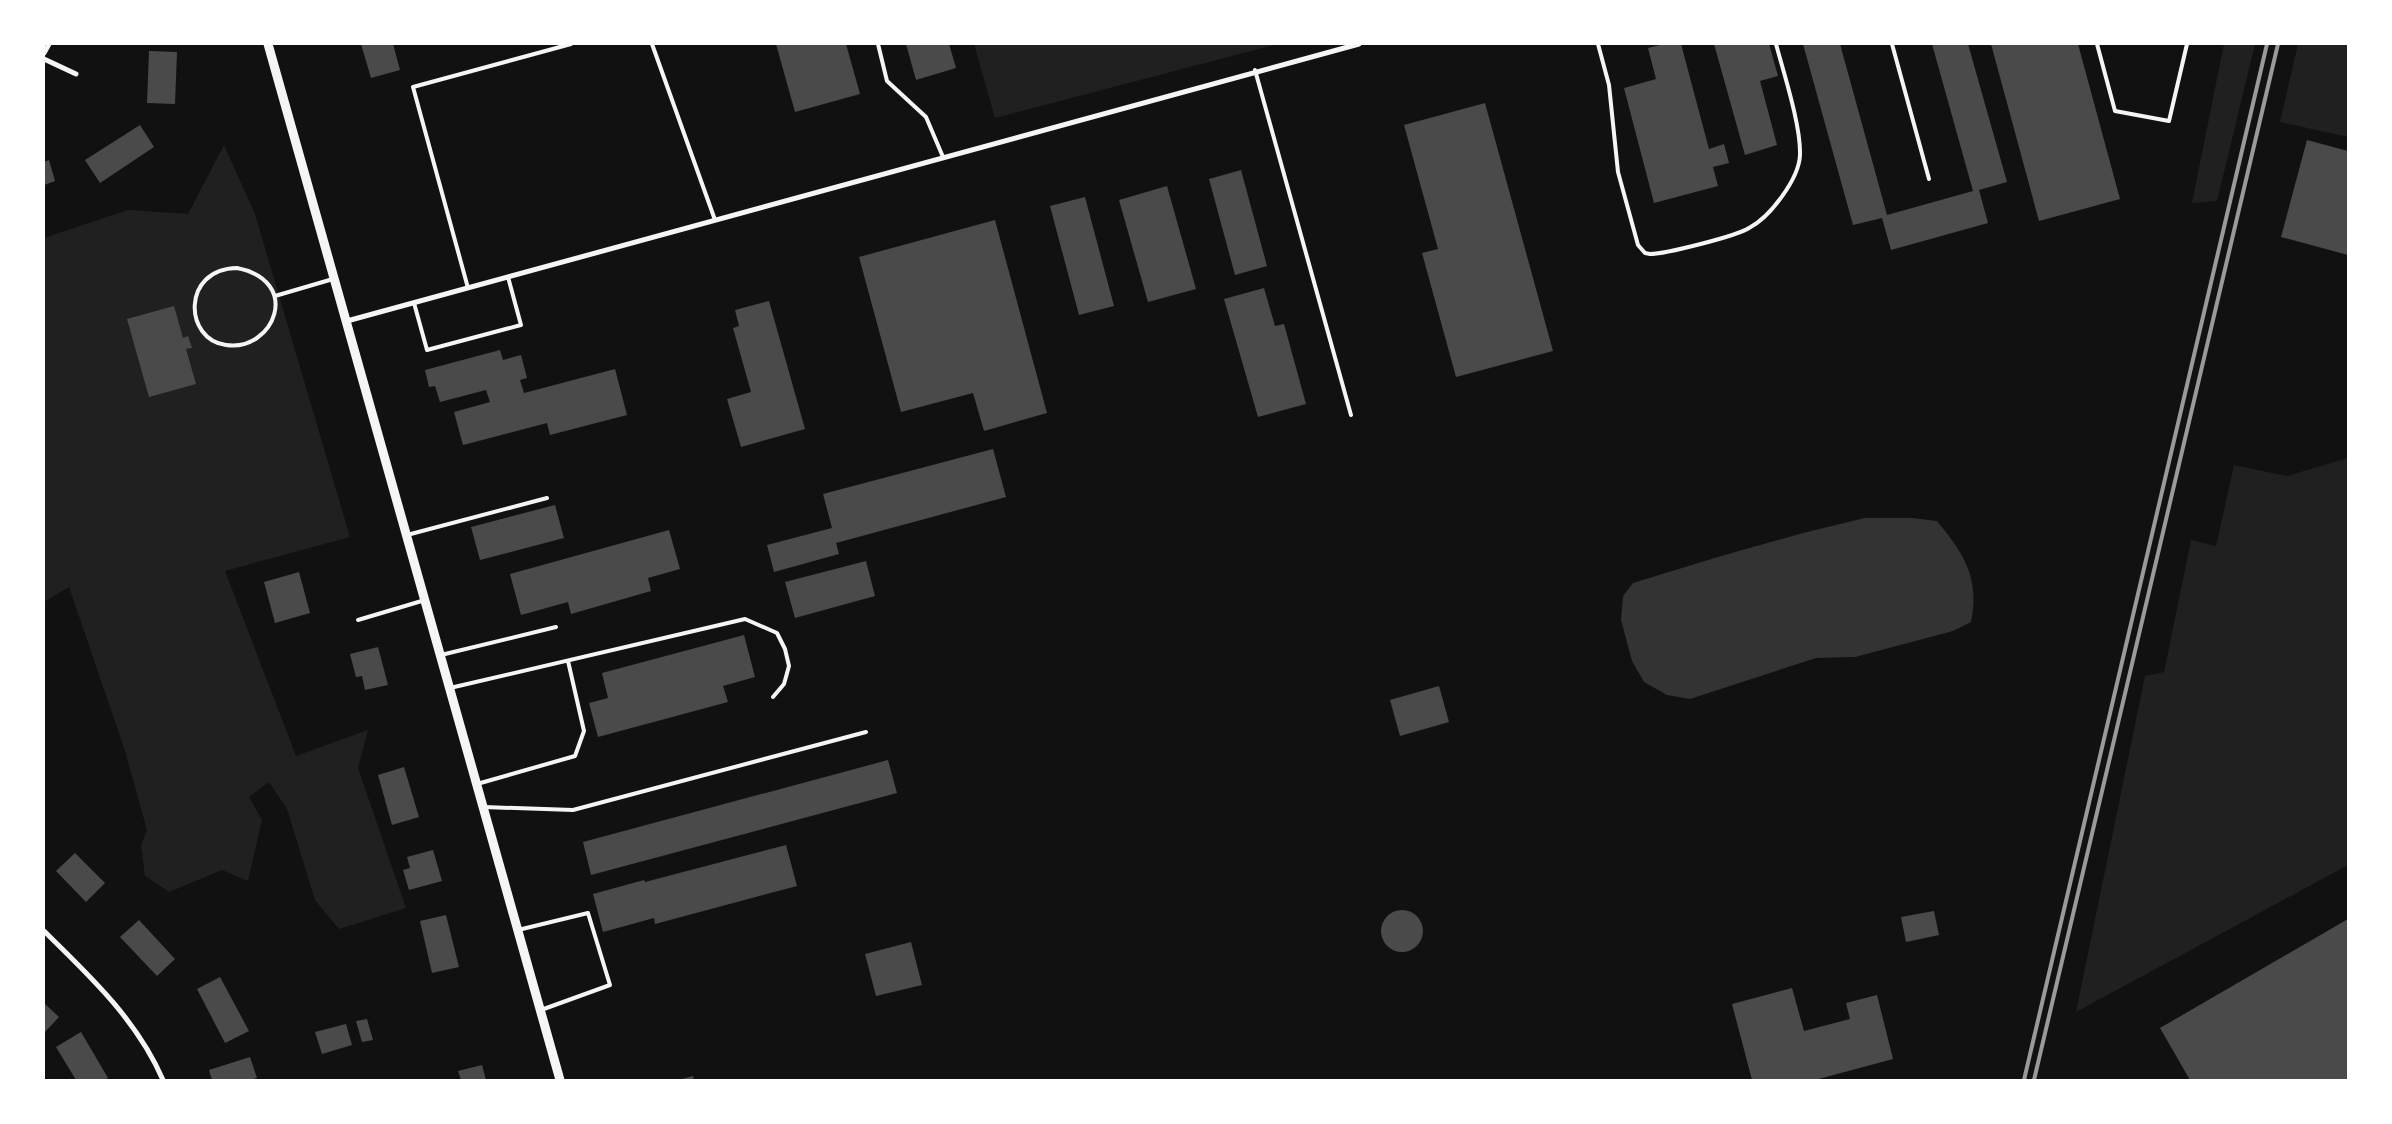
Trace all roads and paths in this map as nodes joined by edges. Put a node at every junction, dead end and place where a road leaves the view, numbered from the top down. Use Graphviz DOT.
graph roads {
  1 [pos="49,44"];
  2 [pos="268,44"];
  3 [pos="571,44"];
  4 [pos="652,44"];
  5 [pos="878,44"];
  6 [pos="1359,44"];
  7 [pos="1598,44"];
  8 [pos="1776,44"];
  9 [pos="1892,44"];
  10 [pos="2097,44"];
  11 [pos="2188,44"];
  12 [pos="44,53"];
  13 [pos="44,58"];
  14 [pos="1255,70"];
  15 [pos="76,74"];
  16 [pos="943,157"];
  17 [pos="1929,179"];
  18 [pos="714,220"];
  19 [pos="508,277"];
  20 [pos="335,278"];
  21 [pos="468,288"];
  22 [pos="275,296"];
  23 [pos="414,303"];
  24 [pos="347,321"];
  25 [pos="1351,416"];
  26 [pos="547,498"];
  27 [pos="407,535"];
  28 [pos="425,600"];
  29 [pos="358,620"];
  30 [pos="556,627"];
  31 [pos="441,655"];
  32 [pos="568,661"];
  33 [pos="450,688"];
  34 [pos="773,697"];
  35 [pos="866,732"];
  36 [pos="477,784"];
  37 [pos="484,808"];
  38 [pos="518,930"];
  39 [pos="44,931"];
  40 [pos="540,1010"];
  41 [pos="163,1080"];
  42 [pos="560,1080"];
  1 -- 12 [label="street"];
  2 -- 20 [label="street"];
  3 -- 21 [label="lane"];
  4 -- 18 [label="lane"];
  5 -- 16 [label="lane"];
  6 -- 14 [label="street"];
  7 -- 8 [label="lane"];
  9 -- 17 [label="lane"];
  10 -- 11 [label="lane"];
  13 -- 15 [label="street"];
  14 -- 16 [label="street"];
  14 -- 25 [label="lane"];
  16 -- 18 [label="street"];
  18 -- 19 [label="street"];
  19 -- 21 [label="street"];
  19 -- 23 [label="lane"];
  20 -- 22 [label="lane"];
  20 -- 24 [label="street"];
  21 -- 23 [label="street"];
  22 -- 22 [label="lane"];
  23 -- 24 [label="street"];
  24 -- 27 [label="street"];
  26 -- 27 [label="lane"];
  27 -- 28 [label="street"];
  28 -- 29 [label="lane"];
  28 -- 31 [label="street"];
  30 -- 31 [label="lane"];
  31 -- 33 [label="street"];
  32 -- 33 [label="lane"];
  32 -- 34 [label="lane"];
  32 -- 36 [label="lane"];
  33 -- 36 [label="street"];
  35 -- 37 [label="lane"];
  36 -- 37 [label="street"];
  37 -- 38 [label="street"];
  38 -- 40 [label="street"];
  38 -- 40 [label="lane"];
  39 -- 41 [label="street"];
  40 -- 42 [label="street"];
}
